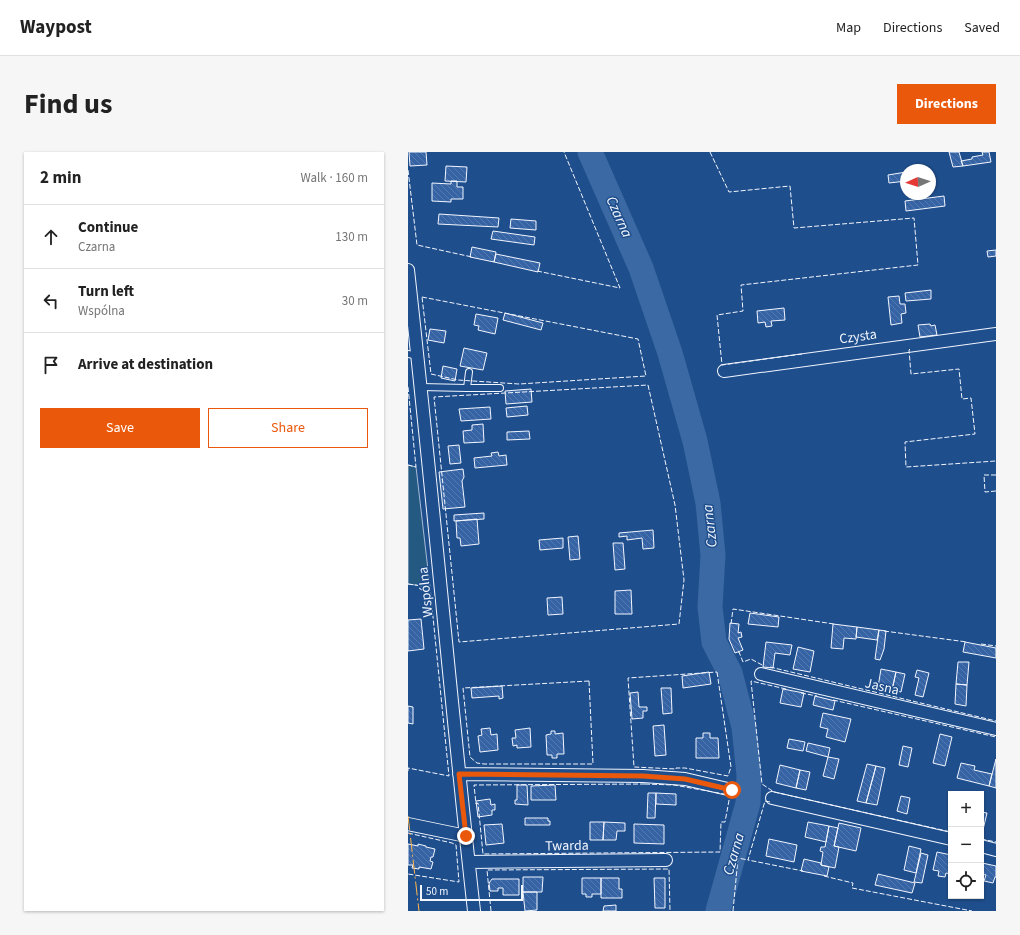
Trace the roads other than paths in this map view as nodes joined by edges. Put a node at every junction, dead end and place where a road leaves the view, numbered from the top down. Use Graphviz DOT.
graph roads {
  1 [pos="408,270"];
  2 [pos="996,334"];
  3 [pos="413,355"];
  4 [pos="724,371"];
  5 [pos="469,372"];
  6 [pos="421,387"];
  7 [pos="467,388"];
  8 [pos="500,388"];
  9 [pos="761,674"];
  10 [pos="996,729"];
  11 [pos="459,774"];
  12 [pos="732,790"];
  13 [pos="772,798"];
  14 [pos="408,824"];
  15 [pos="466,836"];
  16 [pos="948,838"];
  17 [pos="984,847"];
  18 [pos="996,850"];
  19 [pos="666,860"];
  20 [pos="469,862"];
  21 [pos="474,911"];
  1 -- 3 [label="street, Wspólna"];
  2 -- 4 [label="street, Czysta"];
  3 -- 6 [label="street, Wspólna"];
  5 -- 7 [label="lane"];
  6 -- 7 [label="lane"];
  6 -- 11 [label="street, Wspólna"];
  7 -- 8 [label="lane"];
  9 -- 10 [label="street, Jasna"];
  11 -- 12 [label="street"];
  11 -- 15 [label="street, Wspólna"];
  13 -- 16 [label="street"];
  14 -- 15 [label="street"];
  15 -- 20 [label="street, Wspólna"];
  17 -- 18 [label="street"];
  19 -- 20 [label="street, Twarda"];
  20 -- 21 [label="street, Wspólna"];
}
